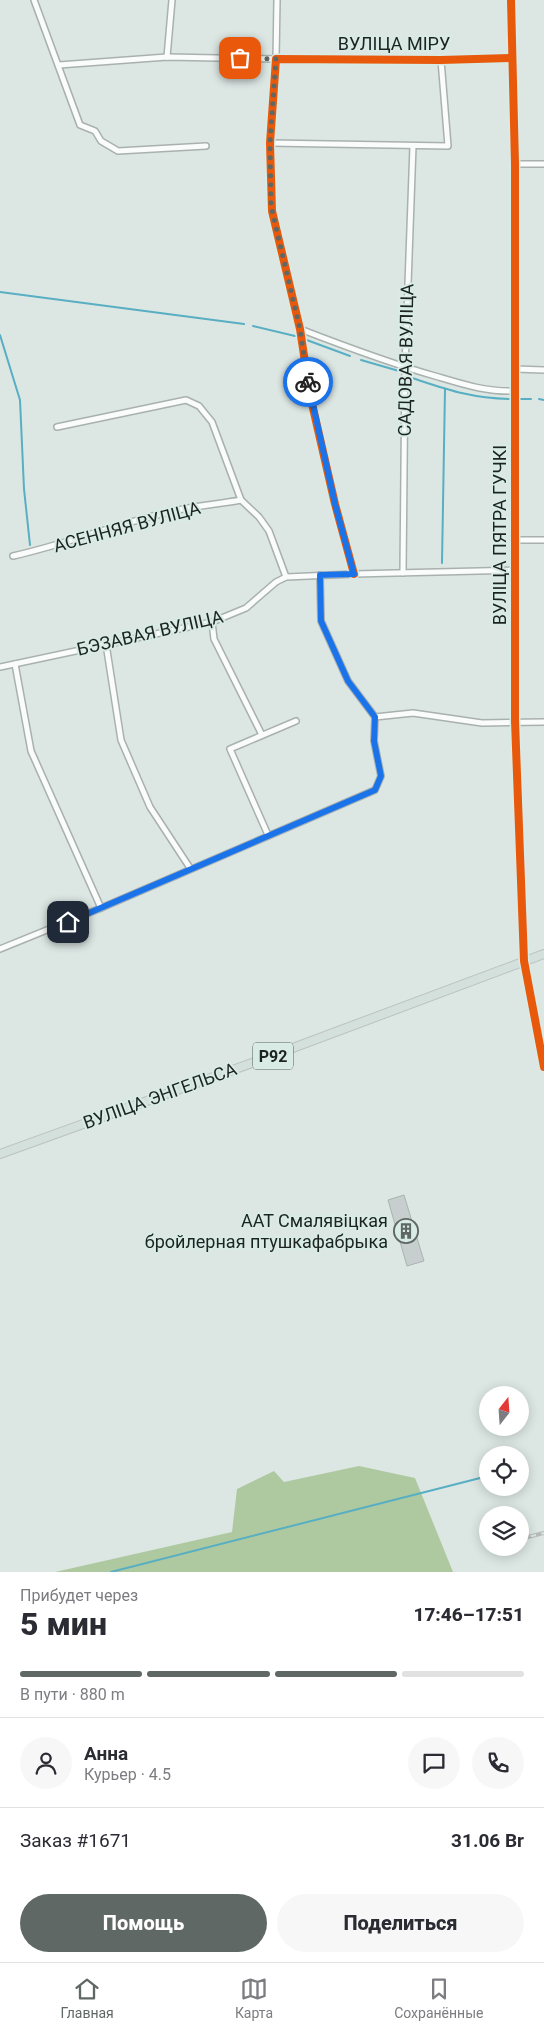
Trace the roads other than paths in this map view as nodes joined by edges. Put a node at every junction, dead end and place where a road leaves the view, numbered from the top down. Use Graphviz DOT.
graph roads {
  1 [pos="34,0"];
  2 [pos="172,0"];
  3 [pos="277,0"];
  4 [pos="511,0"];
  5 [pos="167,57"];
  6 [pos="511,58"];
  7 [pos="276,59"];
  8 [pos="441,60"];
  9 [pos="59,65"];
  10 [pos="270,143"];
  11 [pos="206,146"];
  12 [pos="413,146"];
  13 [pos="515,164"];
  14 [pos="544,164"];
  15 [pos="300,329"];
  16 [pos="405,368"];
  17 [pos="514,369"];
  18 [pos="544,370"];
  19 [pos="514,391"];
  20 [pos="57,427"];
  21 [pos="242,500"];
  22 [pos="516,540"];
  23 [pos="544,540"];
  24 [pos="13,556"];
  25 [pos="516,570"];
  26 [pos="403,573"];
  27 [pos="354,574"];
  28 [pos="320,575"];
  29 [pos="286,577"];
  30 [pos="212,622"];
  31 [pos="106,644"];
  32 [pos="15,664"];
  33 [pos="0,667"];
  34 [pos="375,717"];
  35 [pos="296,722"];
  36 [pos="515,722"];
  37 [pos="544,722"];
  38 [pos="262,735"];
  39 [pos="268,834"];
  40 [pos="190,868"];
  41 [pos="101,908"];
  42 [pos="0,949"];
  43 [pos="544,954"];
  44 [pos="524,962"];
  45 [pos="544,1067"];
  46 [pos="0,1154"];
  1 -- 9 [label="street"];
  2 -- 5 [label="street"];
  3 -- 7 [label="street"];
  4 -- 6 [label="street, ВУЛІЦА ПЯТРА ГУЧКІ"];
  5 -- 7 [label="street, ВУЛІЦА МІРУ"];
  5 -- 9 [label="street, ВУЛІЦА МІРУ"];
  6 -- 8 [label="street, ВУЛІЦА МІРУ"];
  6 -- 13 [label="street, ВУЛІЦА ПЯТРА ГУЧКІ"];
  7 -- 8 [label="street, ВУЛІЦА МІРУ"];
  7 -- 10 [label="street"];
  8 -- 12 [label="street"];
  9 -- 11 [label="street"];
  10 -- 12 [label="street"];
  10 -- 15 [label="street"];
  12 -- 16 [label="street, САДОВАЯ ВУЛІЦА"];
  13 -- 14 [label="street"];
  13 -- 17 [label="street, ВУЛІЦА ПЯТРА ГУЧКІ"];
  15 -- 16 [label="street"];
  15 -- 27 [label="street"];
  16 -- 19 [label="street"];
  16 -- 26 [label="street, САДОВАЯ ВУЛІЦА"];
  17 -- 18 [label="street"];
  17 -- 19 [label="street, ВУЛІЦА ПЯТРА ГУЧКІ"];
  19 -- 22 [label="street, ВУЛІЦА ПЯТРА ГУЧКІ"];
  20 -- 21 [label="street"];
  21 -- 24 [label="street, АСЕННЯЯ ВУЛІЦА"];
  21 -- 29 [label="street"];
  22 -- 23 [label="street"];
  22 -- 25 [label="street, ВУЛІЦА ПЯТРА ГУЧКІ"];
  25 -- 26 [label="street"];
  25 -- 36 [label="street, ВУЛІЦА ПЯТРА ГУЧКІ"];
  26 -- 27 [label="street"];
  27 -- 28 [label="street"];
  28 -- 29 [label="street"];
  28 -- 34 [label="street"];
  29 -- 30 [label="street, БЭЗАВАЯ ВУЛІЦА"];
  30 -- 31 [label="street, БЭЗАВАЯ ВУЛІЦА"];
  30 -- 38 [label="street"];
  31 -- 32 [label="street, БЭЗАВАЯ ВУЛІЦА"];
  31 -- 40 [label="street"];
  32 -- 33 [label="street, БЭЗАВАЯ ВУЛІЦА"];
  32 -- 41 [label="street"];
  34 -- 36 [label="street"];
  34 -- 39 [label="street"];
  35 -- 38 [label="street"];
  36 -- 37 [label="street"];
  36 -- 44 [label="street, ВУЛІЦА ПЯТРА ГУЧКІ"];
  38 -- 39 [label="street"];
  39 -- 40 [label="street"];
  40 -- 41 [label="street"];
  41 -- 42 [label="street"];
  43 -- 44 [label="main road, ВУЛІЦА ЭНГЕЛЬСА / Р92"];
  44 -- 45 [label="street, ВУЛІЦА ПЯТРА ГУЧКІ"];
  44 -- 46 [label="main road, ВУЛІЦА ЭНГЕЛЬСА / Р92"];
}
